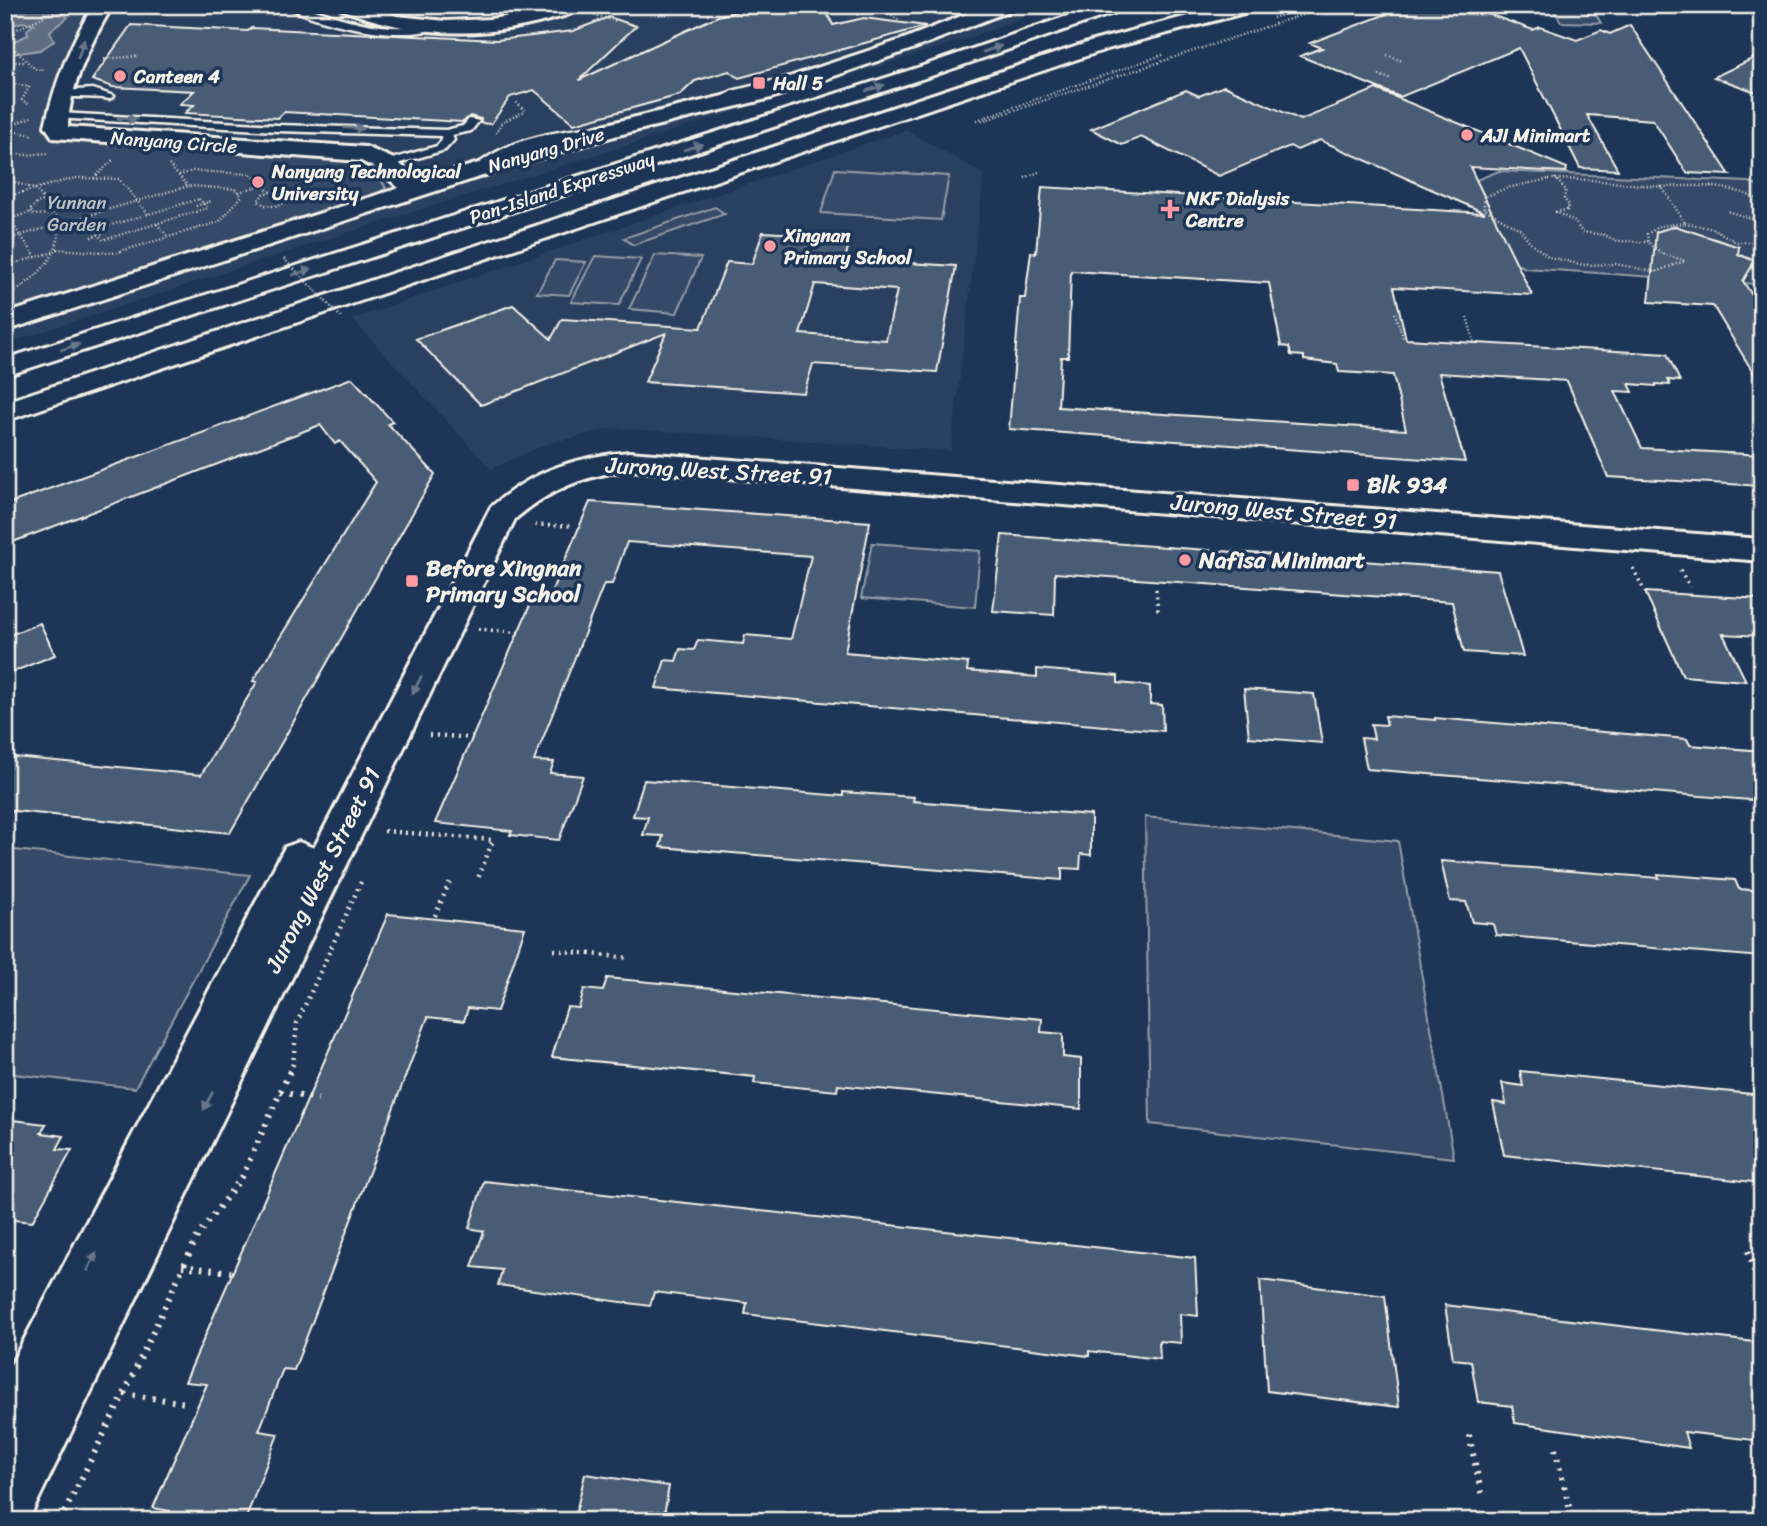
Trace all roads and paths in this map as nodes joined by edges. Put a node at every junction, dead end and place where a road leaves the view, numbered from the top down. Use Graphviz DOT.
graph roads {
  1 [pos="66,5"];
  2 [pos="104,5"];
  3 [pos="290,5"];
  4 [pos="348,5"];
  5 [pos="1007,5"];
  6 [pos="1214,5"];
  7 [pos="1252,5"];
  8 [pos="1315,5"];
  9 [pos="1332,5"];
  10 [pos="1752,5"];
  11 [pos="1108,7"];
  12 [pos="580,8"];
  13 [pos="1762,8"];
  14 [pos="973,13"];
  15 [pos="857,15"];
  16 [pos="1267,20"];
  17 [pos="616,21"];
  18 [pos="905,23"];
  19 [pos="437,25"];
  20 [pos="5,35"];
  21 [pos="6,40"];
  22 [pos="1100,45"];
  23 [pos="18,54"];
  24 [pos="1167,54"];
  25 [pos="1387,55"];
  26 [pos="139,56"];
  27 [pos="99,59"];
  28 [pos="1402,61"];
  29 [pos="5,62"];
  30 [pos="27,62"];
  31 [pos="1379,75"];
  32 [pos="810,77"];
  33 [pos="1390,79"];
  34 [pos="5,82"];
  35 [pos="110,96"];
  36 [pos="61,105"];
  37 [pos="704,109"];
  38 [pos="977,120"];
  39 [pos="473,121"];
  40 [pos="982,121"];
  41 [pos="5,133"];
  42 [pos="446,133"];
  43 [pos="169,164"];
  44 [pos="386,164"];
  45 [pos="107,166"];
  46 [pos="1041,170"];
  47 [pos="179,175"];
  48 [pos="93,178"];
  49 [pos="1024,178"];
  50 [pos="1555,178"];
  51 [pos="5,179"];
  52 [pos="262,185"];
  53 [pos="188,186"];
  54 [pos="1662,187"];
  55 [pos="34,189"];
  56 [pos="416,190"];
  57 [pos="239,192"];
  58 [pos="270,192"];
  59 [pos="5,197"];
  60 [pos="45,201"];
  61 [pos="137,201"];
  62 [pos="211,201"];
  63 [pos="1762,201"];
  64 [pos="203,203"];
  65 [pos="196,206"];
  66 [pos="1726,211"];
  67 [pos="32,212"];
  68 [pos="55,213"];
  69 [pos="5,214"];
  70 [pos="148,214"];
  71 [pos="7,219"];
  72 [pos="1685,223"];
  73 [pos="60,224"];
  74 [pos="157,224"];
  75 [pos="107,232"];
  76 [pos="99,235"];
  77 [pos="20,236"];
  78 [pos="91,237"];
  79 [pos="168,237"];
  80 [pos="5,240"];
  81 [pos="1648,242"];
  82 [pos="1760,243"];
  83 [pos="56,251"];
  84 [pos="36,257"];
  85 [pos="284,259"];
  86 [pos="5,267"];
  87 [pos="10,294"];
  88 [pos="1395,313"];
  89 [pos="341,317"];
  90 [pos="1467,317"];
  91 [pos="5,323"];
  92 [pos="1403,338"];
  93 [pos="1475,344"];
  94 [pos="5,368"];
  95 [pos="5,411"];
  96 [pos="535,518"];
  97 [pos="574,526"];
  98 [pos="1762,534"];
  99 [pos="1762,550"];
  100 [pos="1156,589"];
  101 [pos="1158,612"];
  102 [pos="483,618"];
  103 [pos="522,633"];
  104 [pos="434,724"];
  105 [pos="429,735"];
  106 [pos="478,738"];
  107 [pos="423,747"];
  108 [pos="390,819"];
  109 [pos="384,831"];
  110 [pos="380,840"];
  111 [pos="451,878"];
  112 [pos="477,881"];
  113 [pos="361,882"];
  114 [pos="435,916"];
  115 [pos="554,950"];
  116 [pos="629,958"];
  117 [pos="280,1092"];
  118 [pos="317,1099"];
  119 [pos="1748,1251"];
  120 [pos="182,1266"];
  121 [pos="232,1272"];
  122 [pos="1762,1296"];
  123 [pos="124,1394"];
  124 [pos="186,1403"];
  125 [pos="5,1433"];
  126 [pos="1469,1436"];
  127 [pos="1555,1449"];
  128 [pos="1482,1496"];
  129 [pos="5,1505"];
  130 [pos="1570,1510"];
  131 [pos="60,1521"];
  1 -- 20 [label="path"];
  36 -- 2 [label="main road, one-way"];
  3 -- 19 [label="lane"];
  4 -- 19 [label="main road"];
  5 -- 14 [label="main road, Nanyang Drive"];
  6 -- 22 [label="main road, Pan-Island Expressway"];
  7 -- 22 [label="main road"];
  8 -- 16 [label="path"];
  9 -- 40 [label="path"];
  10 -- 13 [label="main road"];
  94 -- 11 [label="main road, Pan-Island Expressway, one-way"];
  12 -- 17 [label="path"];
  12 -- 19 [label="main road"];
  14 -- 32 [label="main road, Nanyang Drive"];
  15 -- 18 [label="path"];
  21 -- 23 [label="path"];
  22 -- 95 [label="main road, Pan-Island Expressway"];
  24 -- 38 [label="path"];
  25 -- 28 [label="path"];
  26 -- 27 [label="path"];
  29 -- 30 [label="path"];
  31 -- 33 [label="path"];
  32 -- 37 [label="main road, Nanyang Drive"];
  32 -- 37 [label="main road"];
  34 -- 41 [label="path"];
  35 -- 36 [label="lane"];
  36 -- 42 [label="lane, one-way"];
  36 -- 44 [label="main road, Nanyang Circle"];
  37 -- 56 [label="main road, Nanyang Drive"];
  39 -- 42 [label="lane"];
  42 -- 44 [label="lane"];
  43 -- 47 [label="path"];
  44 -- 56 [label="main road, Nanyang Circle"];
  45 -- 48 [label="path"];
  46 -- 49 [label="path"];
  47 -- 52 [label="path"];
  47 -- 53 [label="path"];
  48 -- 55 [label="path"];
  48 -- 61 [label="path"];
  50 -- 54 [label="path"];
  50 -- 81 [label="path"];
  50 -- 81 [label="path"];
  51 -- 55 [label="path"];
  52 -- 57 [label="path"];
  52 -- 58 [label="path"];
  53 -- 57 [label="path"];
  53 -- 61 [label="path"];
  54 -- 63 [label="path"];
  54 -- 72 [label="path"];
  55 -- 59 [label="path"];
  55 -- 60 [label="path"];
  56 -- 91 [label="main road, Nanyang Drive"];
  57 -- 79 [label="path"];
  58 -- 58 [label="path"];
  60 -- 67 [label="path"];
  60 -- 68 [label="path"];
  61 -- 70 [label="path"];
  61 -- 73 [label="path"];
  62 -- 64 [label="path"];
  64 -- 65 [label="path"];
  64 -- 70 [label="path"];
  64 -- 74 [label="path"];
  66 -- 82 [label="path"];
  67 -- 68 [label="path"];
  67 -- 71 [label="path"];
  68 -- 73 [label="path"];
  69 -- 71 [label="path"];
  70 -- 76 [label="path"];
  71 -- 77 [label="path"];
  72 -- 81 [label="path"];
  72 -- 82 [label="path"];
  73 -- 77 [label="path"];
  73 -- 83 [label="path"];
  74 -- 76 [label="path"];
  74 -- 79 [label="path"];
  75 -- 76 [label="path"];
  76 -- 78 [label="path"];
  77 -- 80 [label="path"];
  77 -- 84 [label="path"];
  79 -- 83 [label="path"];
  83 -- 84 [label="path"];
  83 -- 87 [label="path"];
  84 -- 86 [label="path"];
  85 -- 89 [label="path, bridge"];
  88 -- 92 [label="path"];
  90 -- 93 [label="path"];
  96 -- 97 [label="path"];
  125 -- 98 [label="main road, Jurong West Street 91, one-way"];
  99 -- 129 [label="main road, Jurong West Street 91, one-way"];
  100 -- 101 [label="path"];
  102 -- 103 [label="path"];
  104 -- 105 [label="path"];
  105 -- 106 [label="path"];
  105 -- 107 [label="path"];
  108 -- 109 [label="path"];
  109 -- 110 [label="path"];
  109 -- 112 [label="path"];
  111 -- 114 [label="path"];
  113 -- 117 [label="path"];
  115 -- 116 [label="path"];
  117 -- 118 [label="path"];
  117 -- 120 [label="path"];
  119 -- 122 [label="path"];
  120 -- 121 [label="path"];
  120 -- 123 [label="path"];
  123 -- 124 [label="path"];
  123 -- 131 [label="path"];
  126 -- 128 [label="path"];
  127 -- 130 [label="path"];
}
